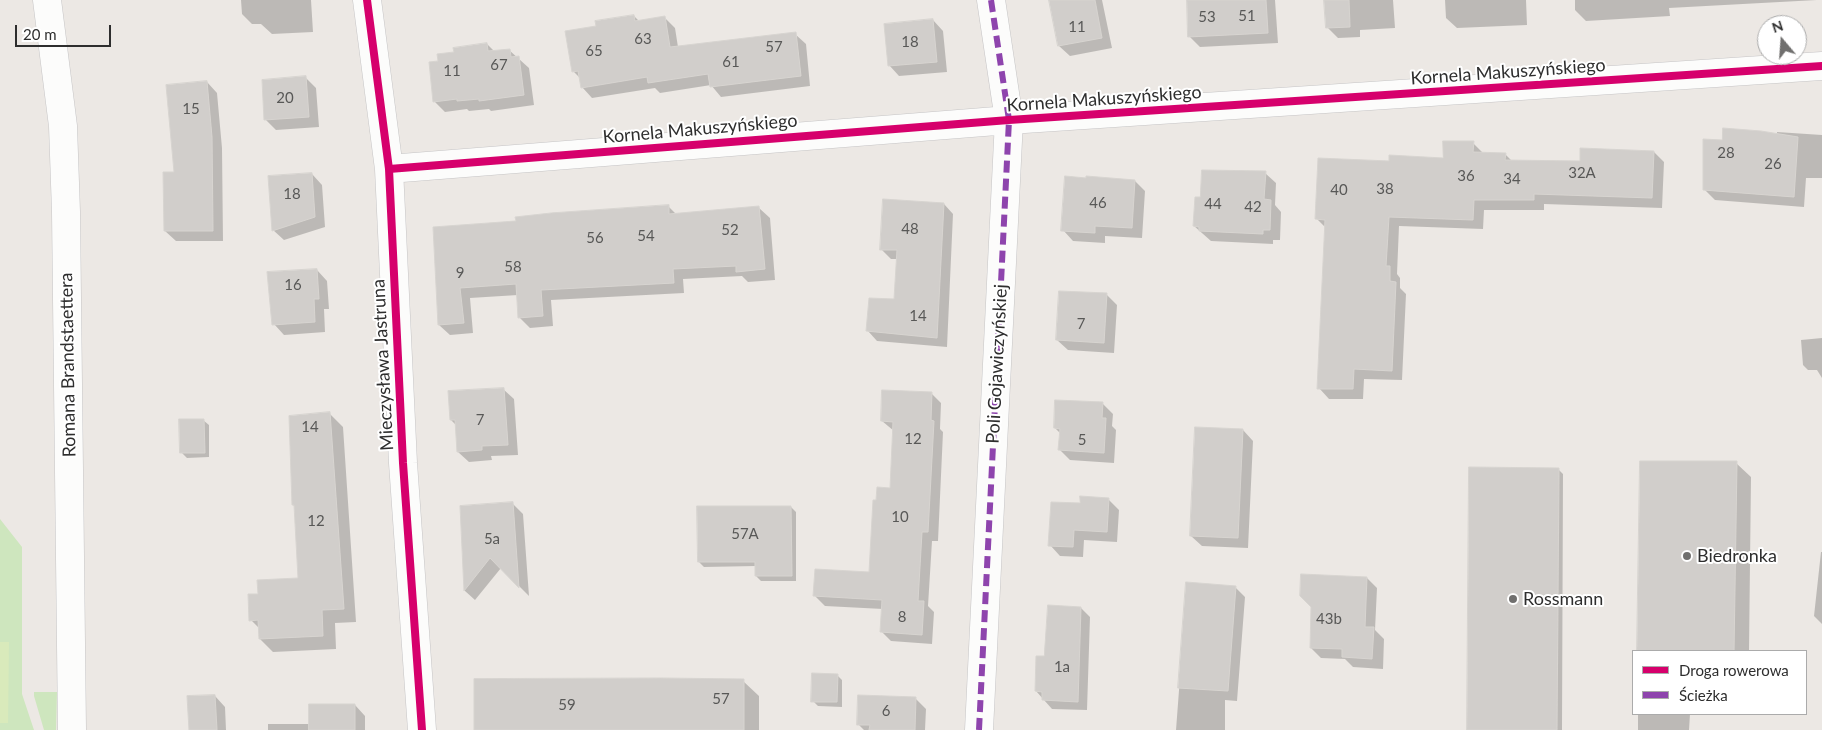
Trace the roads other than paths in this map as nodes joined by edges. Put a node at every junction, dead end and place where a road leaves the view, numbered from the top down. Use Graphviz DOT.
graph roads {
  1 [pos="47,0"];
  2 [pos="368,0"];
  3 [pos="991,0"];
  4 [pos="1822,66"];
  5 [pos="1009,120"];
  6 [pos="389,169"];
  7 [pos="72,730"];
  8 [pos="422,730"];
  9 [pos="979,730"];
  1 -- 7 [label="street, Romana Brandstaettera"];
  2 -- 6 [label="street, Mieczysława Jastruna"];
  3 -- 5 [label="street, Poli Gojawiczyńskiej"];
  4 -- 5 [label="street, Kornela Makuszyńskiego"];
  5 -- 6 [label="street, Kornela Makuszyńskiego"];
  5 -- 9 [label="street, Poli Gojawiczyńskiej"];
  6 -- 8 [label="street, Mieczysława Jastruna"];
}
